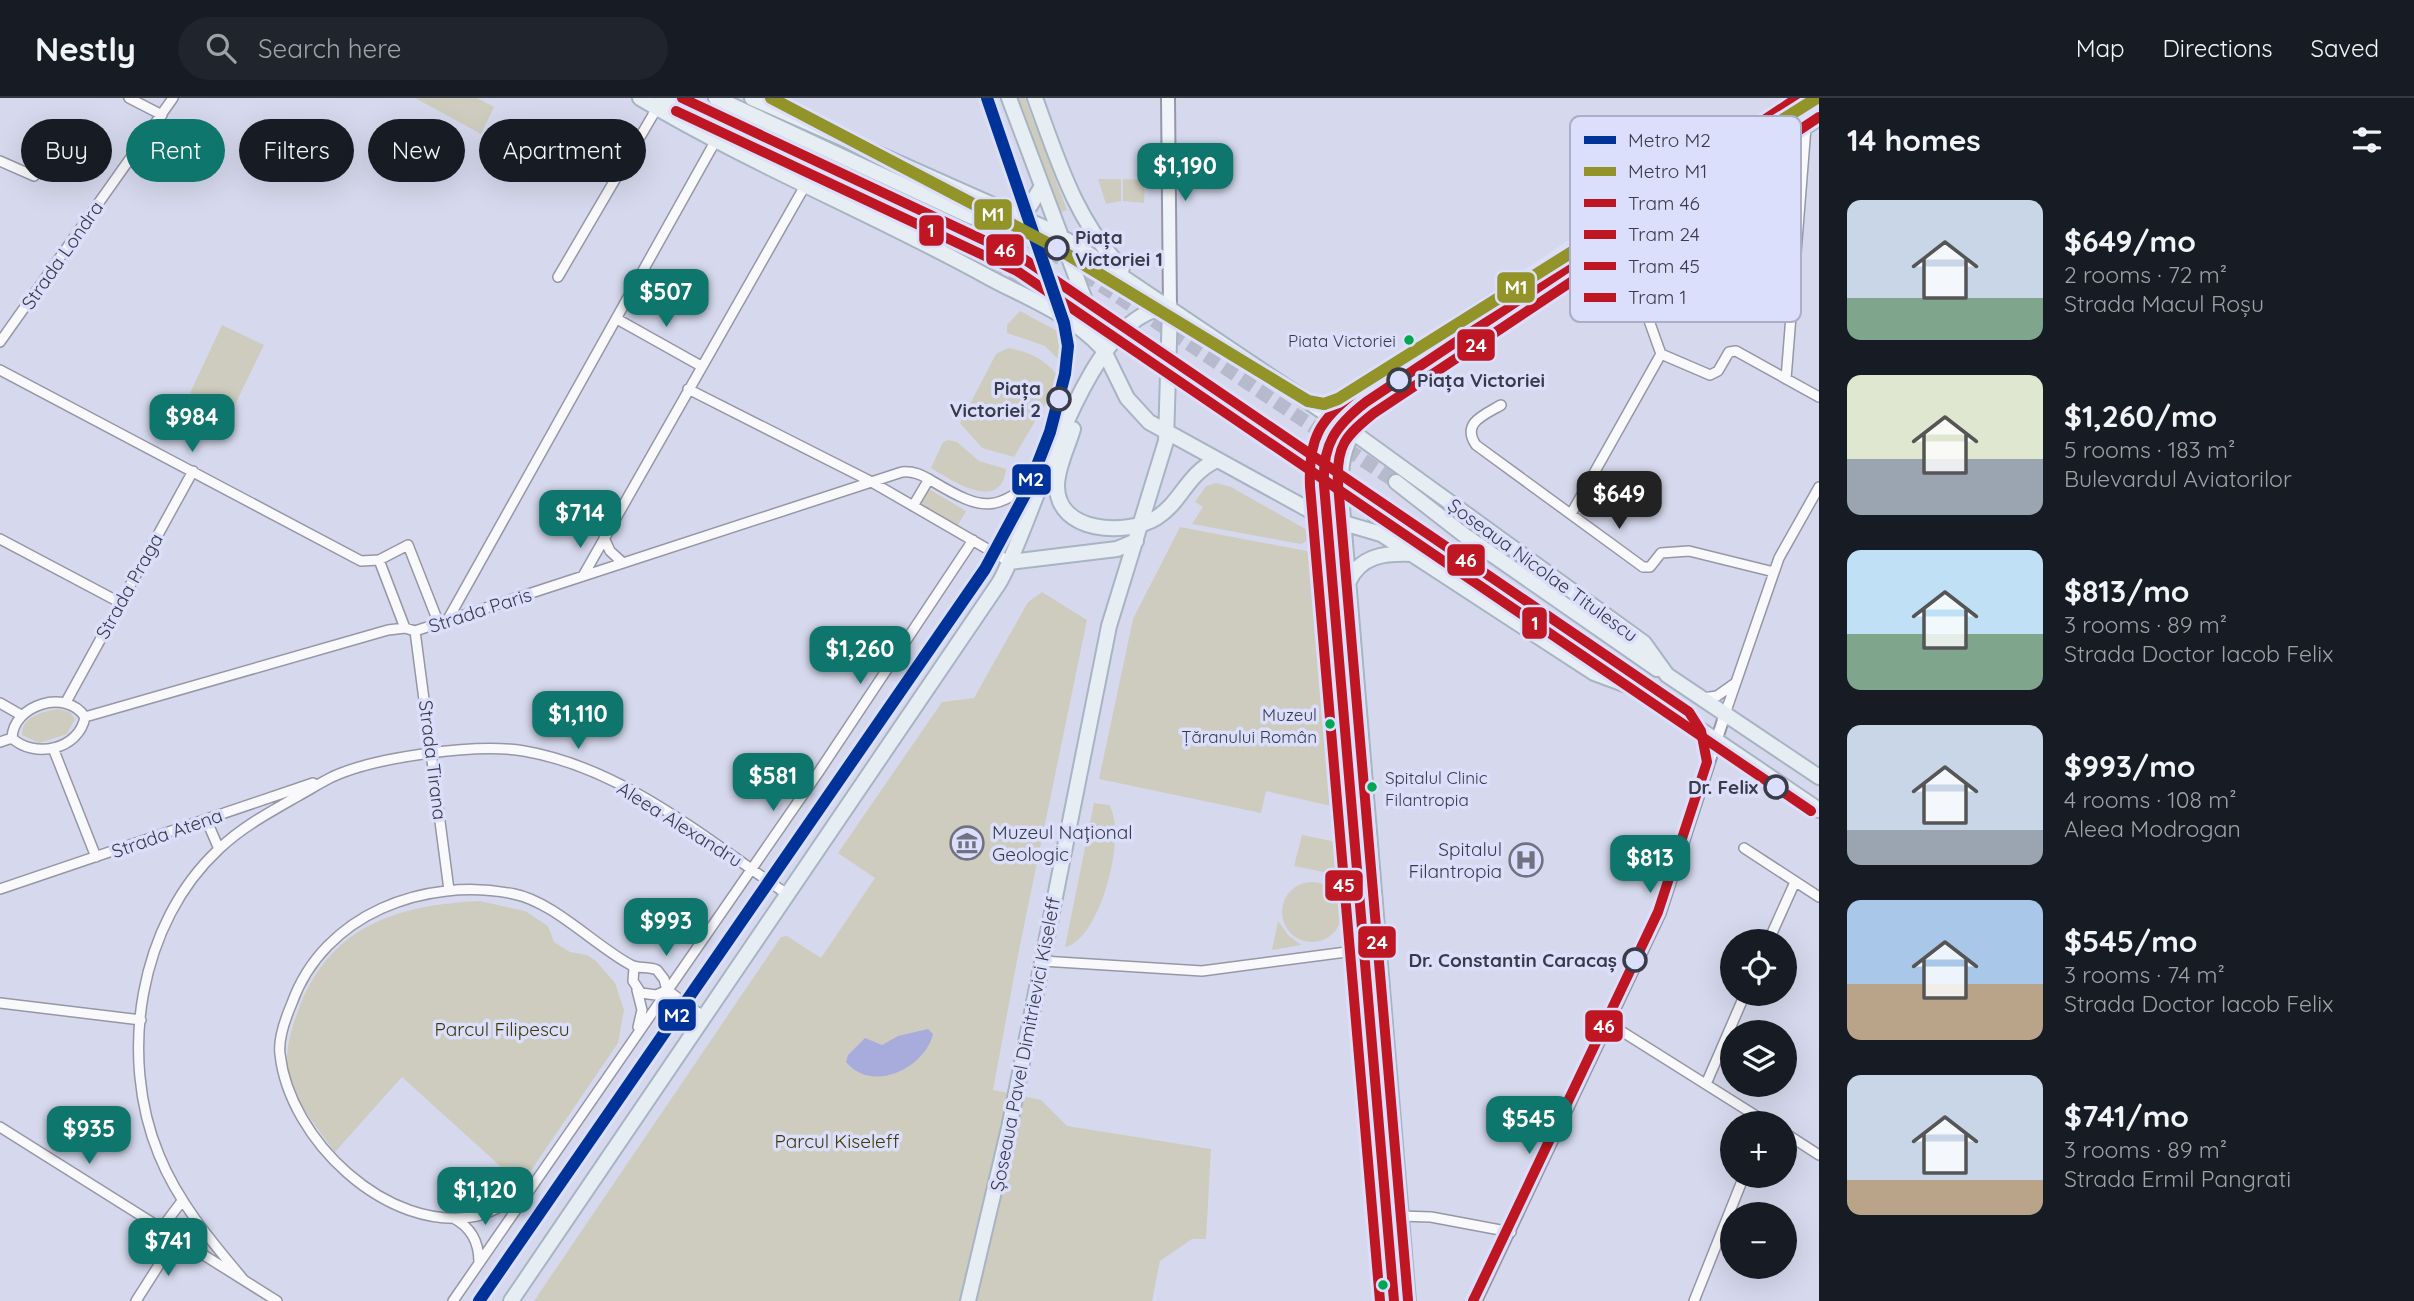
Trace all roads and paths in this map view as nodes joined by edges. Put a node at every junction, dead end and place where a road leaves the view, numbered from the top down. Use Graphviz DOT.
graph roads {
  1 [pos="129,98"];
  2 [pos="173,98"];
  3 [pos="640,98"];
  4 [pos="716,98"];
  5 [pos="752,98"];
  6 [pos="1009,98"];
  7 [pos="1035,98"];
  8 [pos="1168,98"];
  9 [pos="1805,98"];
  10 [pos="661,101"];
  11 [pos="162,115"];
  12 [pos="1777,116"];
  13 [pos="1819,118"];
  14 [pos="1806,127"];
  15 [pos="1801,130"];
  16 [pos="716,140"];
  17 [pos="0,160"];
  18 [pos="21,170"];
  19 [pos="806,184"];
  20 [pos="1042,186"];
  21 [pos="1801,190"];
  22 [pos="1009,212"];
  23 [pos="972,217"];
  24 [pos="1063,238"];
  25 [pos="957,240"];
  26 [pos="1570,251"];
  27 [pos="558,277"];
  28 [pos="1570,282"];
  29 [pos="1146,291"];
  30 [pos="1170,308"];
  31 [pos="617,319"];
  32 [pos="1650,322"];
  33 [pos="1791,322"];
  34 [pos="0,342"];
  35 [pos="1104,351"];
  36 [pos="1661,354"];
  37 [pos="701,366"];
  38 [pos="0,370"];
  39 [pos="1786,379"];
  40 [pos="688,389"];
  41 [pos="1819,397"];
  42 [pos="1077,404"];
  43 [pos="1501,405"];
  44 [pos="1329,415"];
  45 [pos="1352,431"];
  46 [pos="1167,433"];
  47 [pos="1217,460"];
  48 [pos="193,471"];
  49 [pos="1044,472"];
  50 [pos="929,479"];
  51 [pos="870,481"];
  52 [pos="1396,482"];
  53 [pos="1819,487"];
  54 [pos="913,506"];
  55 [pos="1572,514"];
  56 [pos="1375,515"];
  57 [pos="1320,516"];
  58 [pos="1344,522"];
  59 [pos="1141,523"];
  60 [pos="604,538"];
  61 [pos="0,539"];
  62 [pos="973,540"];
  63 [pos="1136,541"];
  64 [pos="1413,554"];
  65 [pos="379,560"];
  66 [pos="1010,562"];
  67 [pos="623,563"];
  68 [pos="1774,572"];
  69 [pos="583,576"];
  70 [pos="1349,583"];
  71 [pos="119,602"];
  72 [pos="443,622"];
  73 [pos="405,628"];
  74 [pos="415,631"];
  75 [pos="1667,675"];
  76 [pos="1735,683"];
  77 [pos="1643,691"];
  78 [pos="1700,698"];
  79 [pos="66,702"];
  80 [pos="0,703"];
  81 [pos="1725,714"];
  82 [pos="22,715"];
  83 [pos="85,718"];
  84 [pos="12,738"];
  85 [pos="0,742"];
  86 [pos="1716,742"];
  87 [pos="53,748"];
  88 [pos="433,754"];
  89 [pos="333,776"];
  90 [pos="1819,777"];
  91 [pos="1819,810"];
  92 [pos="206,819"];
  93 [pos="1744,848"];
  94 [pos="219,849"];
  95 [pos="96,857"];
  96 [pos="752,870"];
  97 [pos="1795,882"];
  98 [pos="0,889"];
  99 [pos="449,890"];
  100 [pos="787,894"];
  101 [pos="1819,897"];
  102 [pos="1774,929"];
  103 [pos="1377,947"];
  104 [pos="1357,949"];
  105 [pos="1042,961"];
  106 [pos="634,967"];
  107 [pos="636,988"];
  108 [pos="667,990"];
  109 [pos="0,1003"];
  110 [pos="1740,1006"];
  111 [pos="704,1017"];
  112 [pos="141,1020"];
  113 [pos="1610,1024"];
  114 [pos="637,1032"];
  115 [pos="1706,1084"];
  116 [pos="1748,1111"];
  117 [pos="0,1127"];
  118 [pos="1797,1141"];
  119 [pos="1819,1155"];
  120 [pos="1739,1188"];
  121 [pos="527,1192"];
  122 [pos="182,1201"];
  123 [pos="1400,1216"];
  124 [pos="452,1217"];
  125 [pos="161,1229"];
  126 [pos="1511,1232"];
  127 [pos="176,1238"];
  128 [pos="479,1262"];
  129 [pos="243,1279"];
  130 [pos="136,1301"];
  131 [pos="277,1301"];
  132 [pos="453,1301"];
  133 [pos="511,1301"];
  134 [pos="968,1301"];
  135 [pos="1388,1301"];
  136 [pos="1408,1301"];
  137 [pos="1476,1301"];
  138 [pos="1694,1301"];
  1 -- 11 [label="street"];
  2 -- 11 [label="street, Strada Londra"];
  3 -- 10 [label="main road"];
  4 -- 23 [label="main road"];
  5 -- 22 [label="main road"];
  6 -- 20 [label="main road"];
  7 -- 29 [label="main road"];
  8 -- 30 [label="main road"];
  9 -- 12 [label="main road"];
  10 -- 16 [label="main road"];
  10 -- 25 [label="main road"];
  10 -- 27 [label="street"];
  11 -- 34 [label="street, Strada Londra"];
  13 -- 14 [label="main road"];
  14 -- 15 [label="main road"];
  14 -- 21 [label="street"];
  16 -- 19 [label="main road"];
  16 -- 31 [label="street"];
  17 -- 18 [label="street"];
  19 -- 35 [label="main road"];
  19 -- 37 [label="street"];
  20 -- 22 [label="main road"];
  20 -- 24 [label="main road"];
  22 -- 24 [label="main road"];
  24 -- 29 [label="main road"];
  24 -- 35 [label="main road"];
  26 -- 44 [label="main road"];
  28 -- 45 [label="main road"];
  29 -- 30 [label="main road"];
  30 -- 35 [label="main road"];
  30 -- 44 [label="main road"];
  30 -- 46 [label="main road"];
  31 -- 37 [label="street"];
  31 -- 72 [label="street"];
  32 -- 36 [label="street"];
  33 -- 39 [label="street"];
  35 -- 42 [label="main road"];
  35 -- 46 [label="main road"];
  36 -- 39 [label="street"];
  36 -- 55 [label="street"];
  37 -- 40 [label="street"];
  38 -- 48 [label="street"];
  39 -- 41 [label="street"];
  40 -- 51 [label="street"];
  40 -- 60 [label="street"];
  42 -- 49 [label="main road"];
  42 -- 59 [label="main road"];
  43 -- 55 [label="street"];
  44 -- 45 [label="main road, Șoseaua Nicolae Titulescu"];
  44 -- 57 [label="main road"];
  45 -- 58 [label="main road"];
  45 -- 75 [label="main road, Șoseaua Nicolae Titulescu"];
  46 -- 47 [label="main road"];
  46 -- 59 [label="main road"];
  47 -- 57 [label="main road"];
  47 -- 59 [label="main road"];
  48 -- 65 [label="street"];
  48 -- 71 [label="street, Strada Praga"];
  49 -- 50 [label="street"];
  49 -- 66 [label="main road"];
  50 -- 51 [label="street, Strada Paris"];
  50 -- 54 [label="street"];
  51 -- 54 [label="street"];
  51 -- 67 [label="street, Strada Paris"];
  52 -- 75 [label="main road"];
  53 -- 68 [label="street"];
  54 -- 62 [label="street"];
  55 -- 68 [label="street"];
  56 -- 77 [label="main road"];
  57 -- 58 [label="main road"];
  57 -- 104 [label="main road"];
  58 -- 64 [label="main road"];
  58 -- 70 [label="main road"];
  59 -- 63 [label="main road"];
  60 -- 67 [label="street"];
  60 -- 69 [label="street"];
  61 -- 71 [label="street"];
  62 -- 66 [label="street"];
  62 -- 96 [label="street"];
  63 -- 66 [label="main road"];
  63 -- 105 [label="main road, Șoseaua Pavel Dimitrievici Kiseleff"];
  64 -- 70 [label="main road"];
  64 -- 77 [label="main road"];
  65 -- 72 [label="street"];
  65 -- 73 [label="street"];
  66 -- 100 [label="main road"];
  67 -- 69 [label="street, Strada Paris"];
  68 -- 76 [label="street"];
  69 -- 72 [label="street, Strada Paris"];
  70 -- 103 [label="main road"];
  71 -- 79 [label="street, Strada Praga"];
  72 -- 74 [label="street, Strada Paris"];
  73 -- 74 [label="street, Strada Paris"];
  73 -- 83 [label="street, Strada Paris"];
  74 -- 88 [label="street, Strada Tirana"];
  75 -- 78 [label="main road, Șoseaua Nicolae Titulescu"];
  76 -- 78 [label="street"];
  76 -- 81 [label="street"];
  77 -- 86 [label="main road"];
  78 -- 81 [label="main road, Șoseaua Nicolae Titulescu"];
  79 -- 82 [label="street"];
  79 -- 83 [label="street"];
  80 -- 82 [label="street"];
  81 -- 86 [label="street"];
  81 -- 90 [label="main road, Șoseaua Nicolae Titulescu"];
  82 -- 84 [label="street"];
  83 -- 87 [label="street"];
  84 -- 85 [label="street"];
  84 -- 87 [label="street"];
  86 -- 91 [label="main road"];
  86 -- 113 [label="street"];
  87 -- 95 [label="street"];
  88 -- 89 [label="street, Aleea Alexandru"];
  88 -- 96 [label="street, Aleea Alexandru"];
  88 -- 99 [label="street, Strada Tirana"];
  89 -- 92 [label="street, Strada Atena"];
  89 -- 94 [label="street, Aleea Alexandru"];
  92 -- 94 [label="street"];
  92 -- 95 [label="street, Strada Atena"];
  93 -- 97 [label="street"];
  94 -- 112 [label="street, Aleea Alexandru"];
  95 -- 98 [label="street, Strada Atena"];
  96 -- 100 [label="street, Aleea Alexandru"];
  96 -- 108 [label="street"];
  97 -- 101 [label="street"];
  97 -- 102 [label="street"];
  99 -- 106 [label="street"];
  99 -- 124 [label="street"];
  100 -- 111 [label="main road"];
  103 -- 104 [label="street"];
  103 -- 123 [label="main road"];
  104 -- 105 [label="street"];
  104 -- 135 [label="main road"];
  105 -- 134 [label="main road, Șoseaua Pavel Dimitrievici Kiseleff"];
  106 -- 107 [label="street"];
  106 -- 108 [label="street"];
  107 -- 108 [label="street"];
  107 -- 114 [label="street"];
  108 -- 111 [label="street"];
  108 -- 114 [label="street"];
  109 -- 112 [label="street"];
  110 -- 115 [label="street"];
  111 -- 133 [label="main road"];
  112 -- 122 [label="street, Aleea Alexandru"];
  113 -- 115 [label="street"];
  113 -- 126 [label="street"];
  114 -- 121 [label="street"];
  115 -- 116 [label="street"];
  117 -- 125 [label="street"];
  118 -- 119 [label="street"];
  120 -- 138 [label="street"];
  121 -- 124 [label="street"];
  121 -- 128 [label="street"];
  122 -- 125 [label="street"];
  122 -- 129 [label="street, Aleea Alexandru"];
  123 -- 126 [label="street"];
  123 -- 136 [label="main road"];
  124 -- 128 [label="street"];
  125 -- 127 [label="street"];
  126 -- 137 [label="street"];
  127 -- 129 [label="street"];
  127 -- 130 [label="street"];
  128 -- 132 [label="street"];
  129 -- 131 [label="street"];
}
